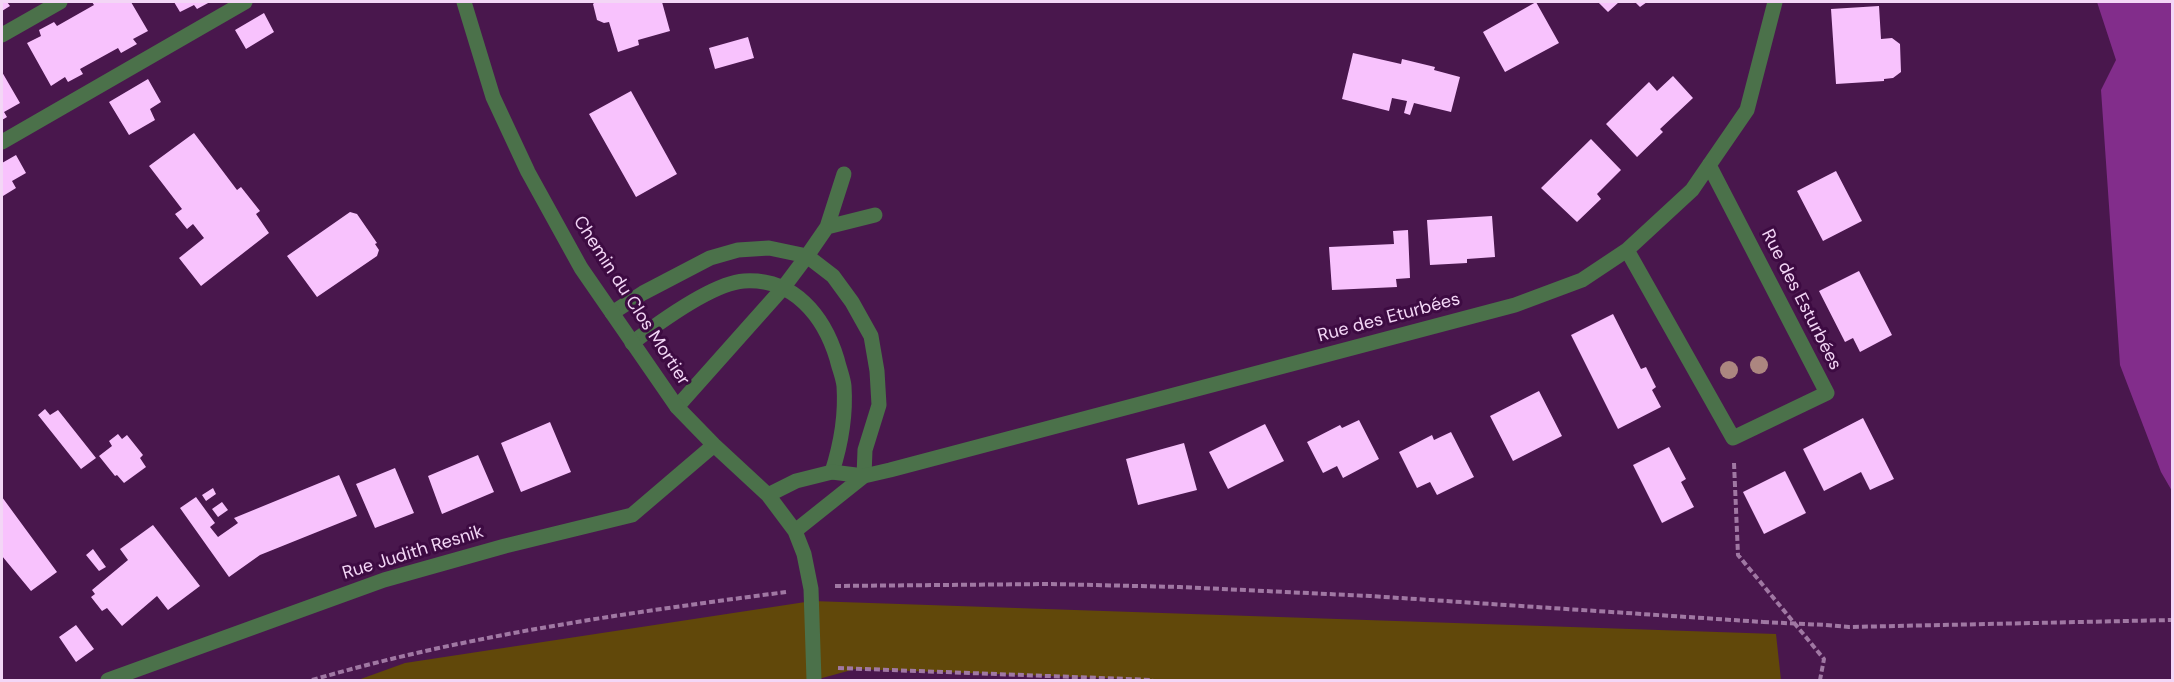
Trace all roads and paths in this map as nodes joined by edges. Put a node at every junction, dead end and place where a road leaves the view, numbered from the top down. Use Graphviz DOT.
graph roads {
  1 [pos="60,2"];
  2 [pos="245,2"];
  3 [pos="464,2"];
  4 [pos="1775,2"];
  5 [pos="2,35"];
  6 [pos="2,142"];
  7 [pos="1709,165"];
  8 [pos="844,174"];
  9 [pos="875,214"];
  10 [pos="827,227"];
  11 [pos="1627,250"];
  12 [pos="807,256"];
  13 [pos="783,288"];
  14 [pos="612,313"];
  15 [pos="632,343"];
  16 [pos="676,407"];
  17 [pos="1733,438"];
  18 [pos="714,445"];
  19 [pos="832,472"];
  20 [pos="864,476"];
  21 [pos="768,495"];
  22 [pos="795,531"];
  23 [pos="812,589"];
  24 [pos="2172,620"];
  25 [pos="814,674"];
  26 [pos="108,681"];
  27 [pos="312,681"];
  28 [pos="1154,681"];
  29 [pos="1821,681"];
  1 -- 5 [label="street"];
  2 -- 6 [label="street"];
  3 -- 14 [label="street, Chemin du Clos Mortier"];
  4 -- 7 [label="street, Rue des Eturbées"];
  7 -- 11 [label="street, Rue des Eturbées"];
  7 -- 17 [label="street, Rue des Esturbées"];
  8 -- 10 [label="street"];
  9 -- 10 [label="street"];
  10 -- 12 [label="street"];
  11 -- 17 [label="street"];
  11 -- 20 [label="street, Rue des Eturbées"];
  12 -- 13 [label="street"];
  12 -- 14 [label="street"];
  12 -- 20 [label="street"];
  13 -- 15 [label="street"];
  13 -- 16 [label="street"];
  13 -- 19 [label="street"];
  14 -- 15 [label="street, Chemin du Clos Mortier"];
  15 -- 16 [label="street, Chemin du Clos Mortier"];
  16 -- 18 [label="street, Chemin du Clos Mortier"];
  17 -- 29 [label="path"];
  18 -- 21 [label="street, Chemin du Clos Mortier"];
  18 -- 26 [label="street, Rue Judith Resnik"];
  19 -- 20 [label="street, Rue des Eturbées"];
  19 -- 21 [label="street, Rue des Eturbées"];
  20 -- 22 [label="street, Rue des Eturbées"];
  21 -- 22 [label="street, Chemin du Clos Mortier"];
  22 -- 23 [label="street, Chemin du Clos Mortier"];
  23 -- 24 [label="path, bridge"];
  23 -- 25 [label="street, Chemin du Clos Mortier"];
  23 -- 27 [label="path"];
  25 -- 28 [label="path"];
}
